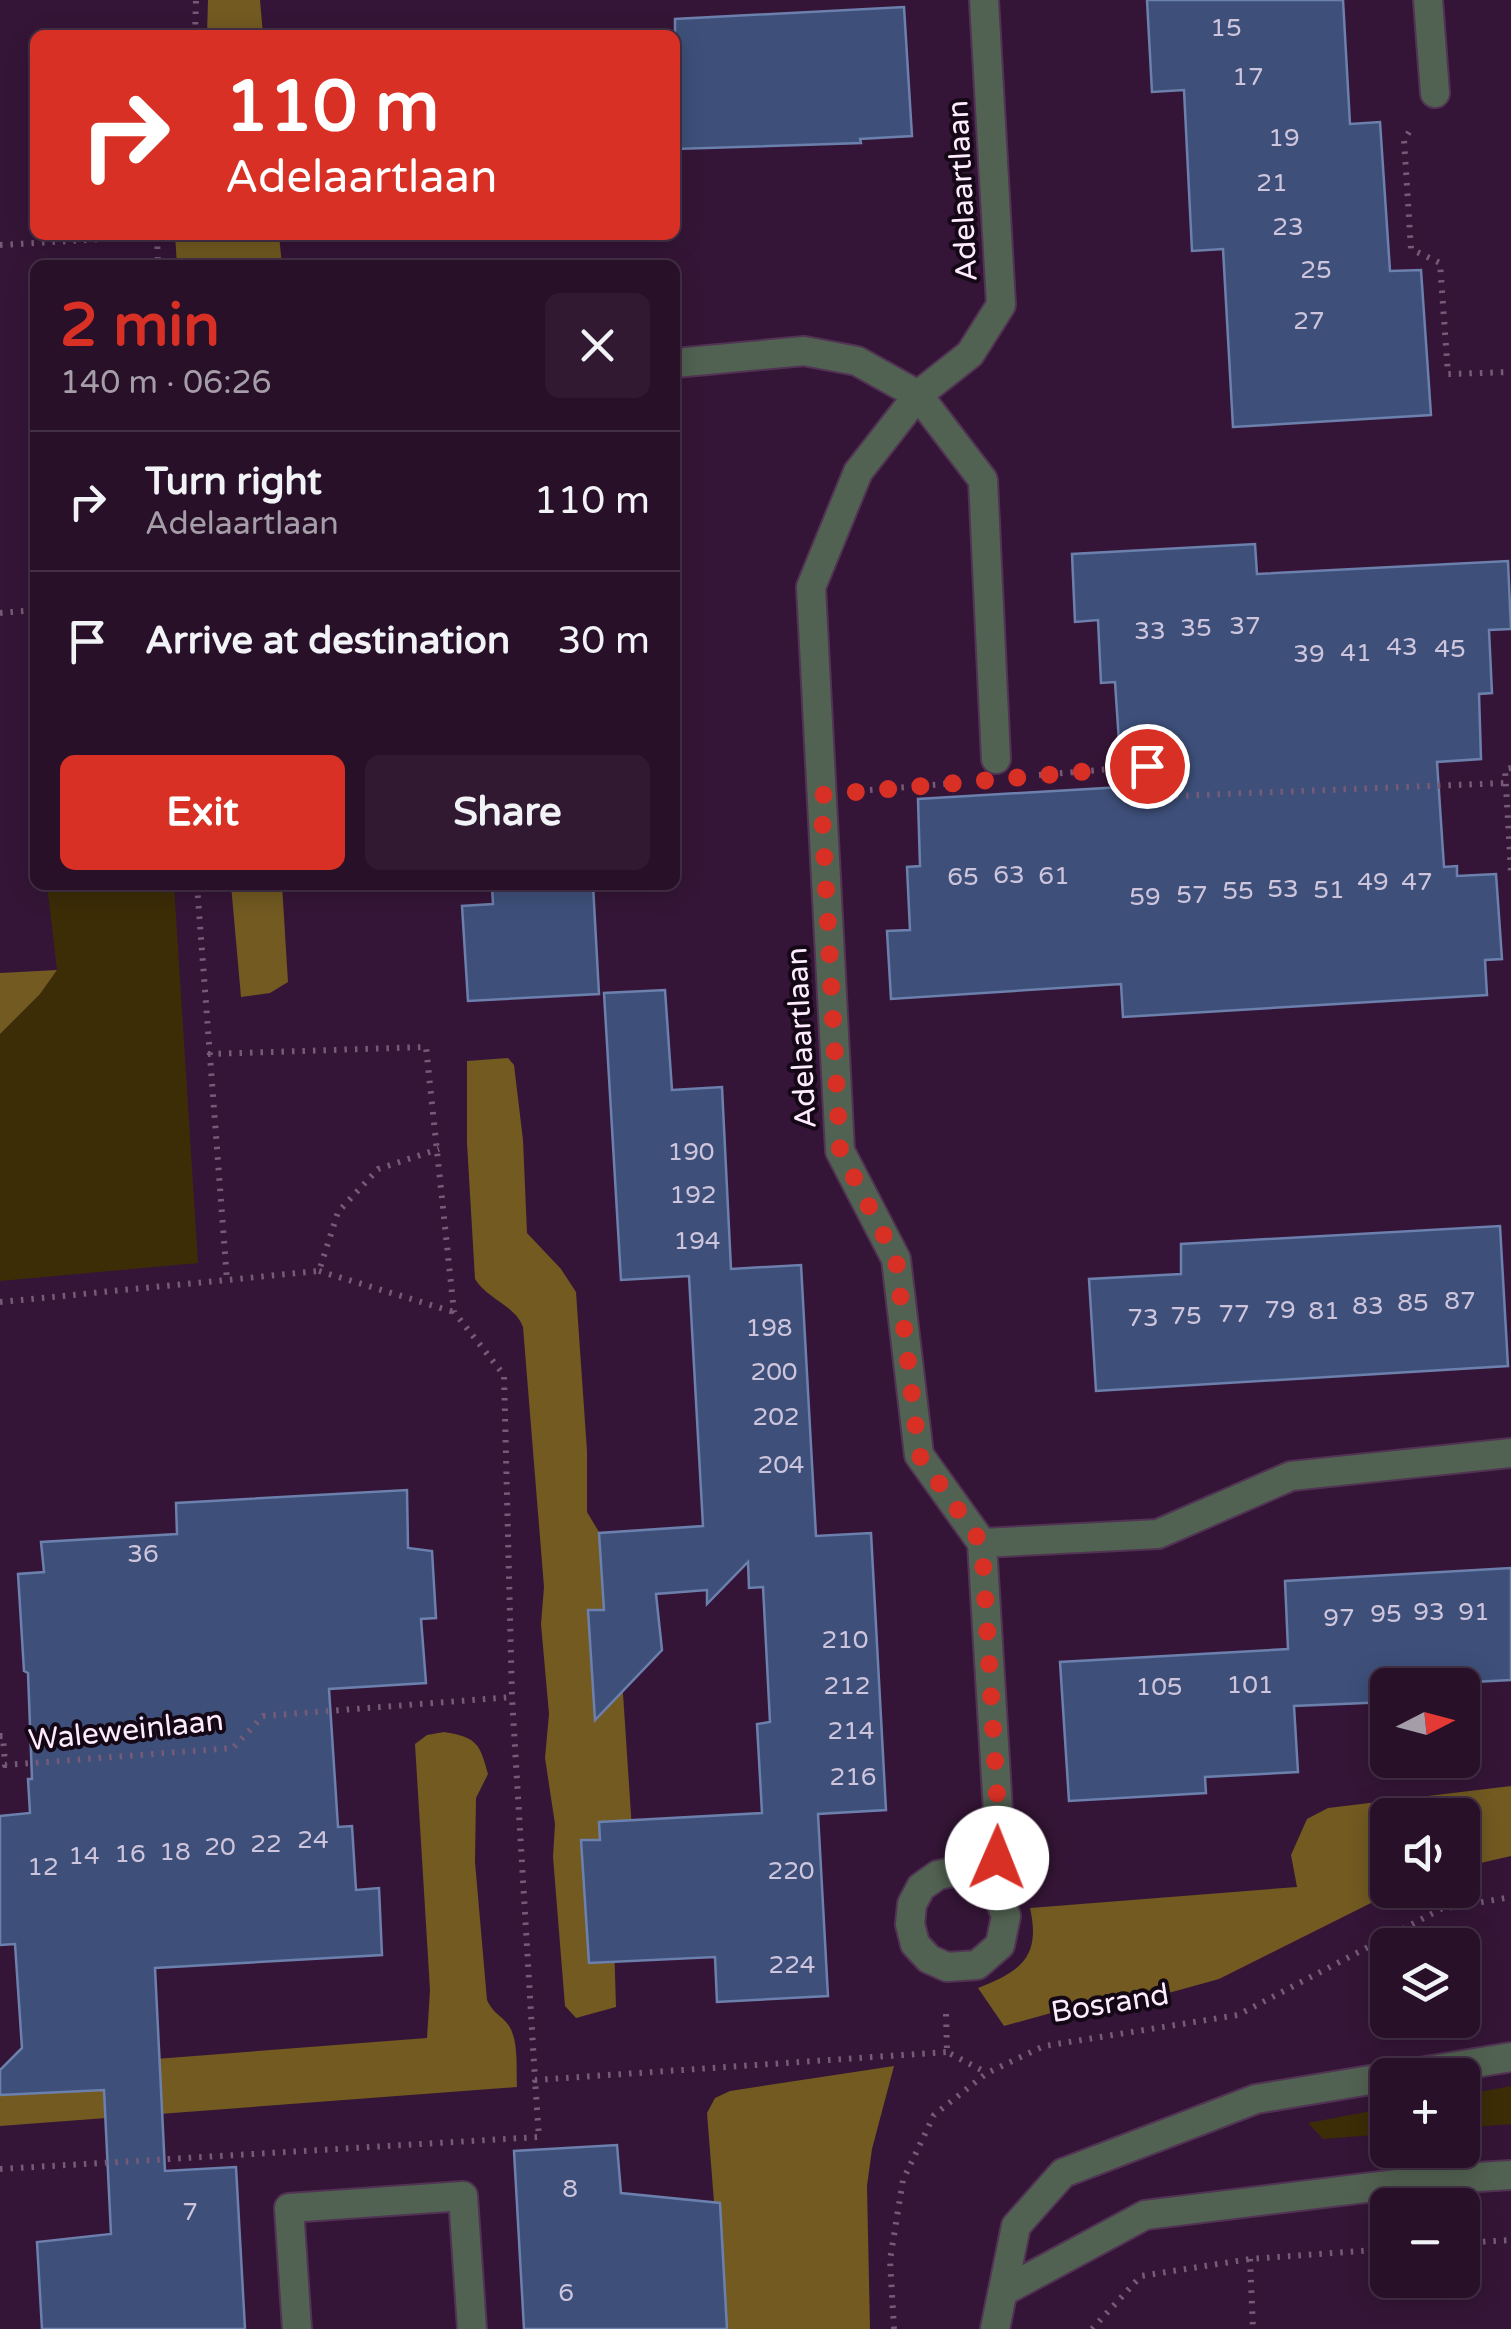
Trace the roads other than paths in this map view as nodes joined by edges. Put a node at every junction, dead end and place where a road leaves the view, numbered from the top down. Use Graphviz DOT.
graph roads {
  1 [pos="984,0"];
  2 [pos="1428,0"];
  3 [pos="1435,93"];
  4 [pos="680,363"];
  5 [pos="918,395"];
  6 [pos="996,760"];
  7 [pos="1511,1453"];
  8 [pos="982,1544"];
  9 [pos="995,1888"];
  10 [pos="1511,2058"];
  11 [pos="1480,2063"];
  12 [pos="1370,2081"];
  13 [pos="1511,2175"];
  14 [pos="1004,2290"];
  15 [pos="297,2329"];
  16 [pos="472,2329"];
  17 [pos="995,2329"];
  1 -- 5 [label="street, Adelaartlaan"];
  2 -- 3 [label="street"];
  4 -- 5 [label="street"];
  5 -- 6 [label="street"];
  5 -- 8 [label="street, Adelaartlaan"];
  7 -- 8 [label="street"];
  8 -- 9 [label="street"];
  9 -- 9 [label="street"];
  10 -- 11 [label="street"];
  12 -- 14 [label="street"];
  13 -- 14 [label="street"];
  14 -- 17 [label="street"];
  15 -- 16 [label="street"];
}
